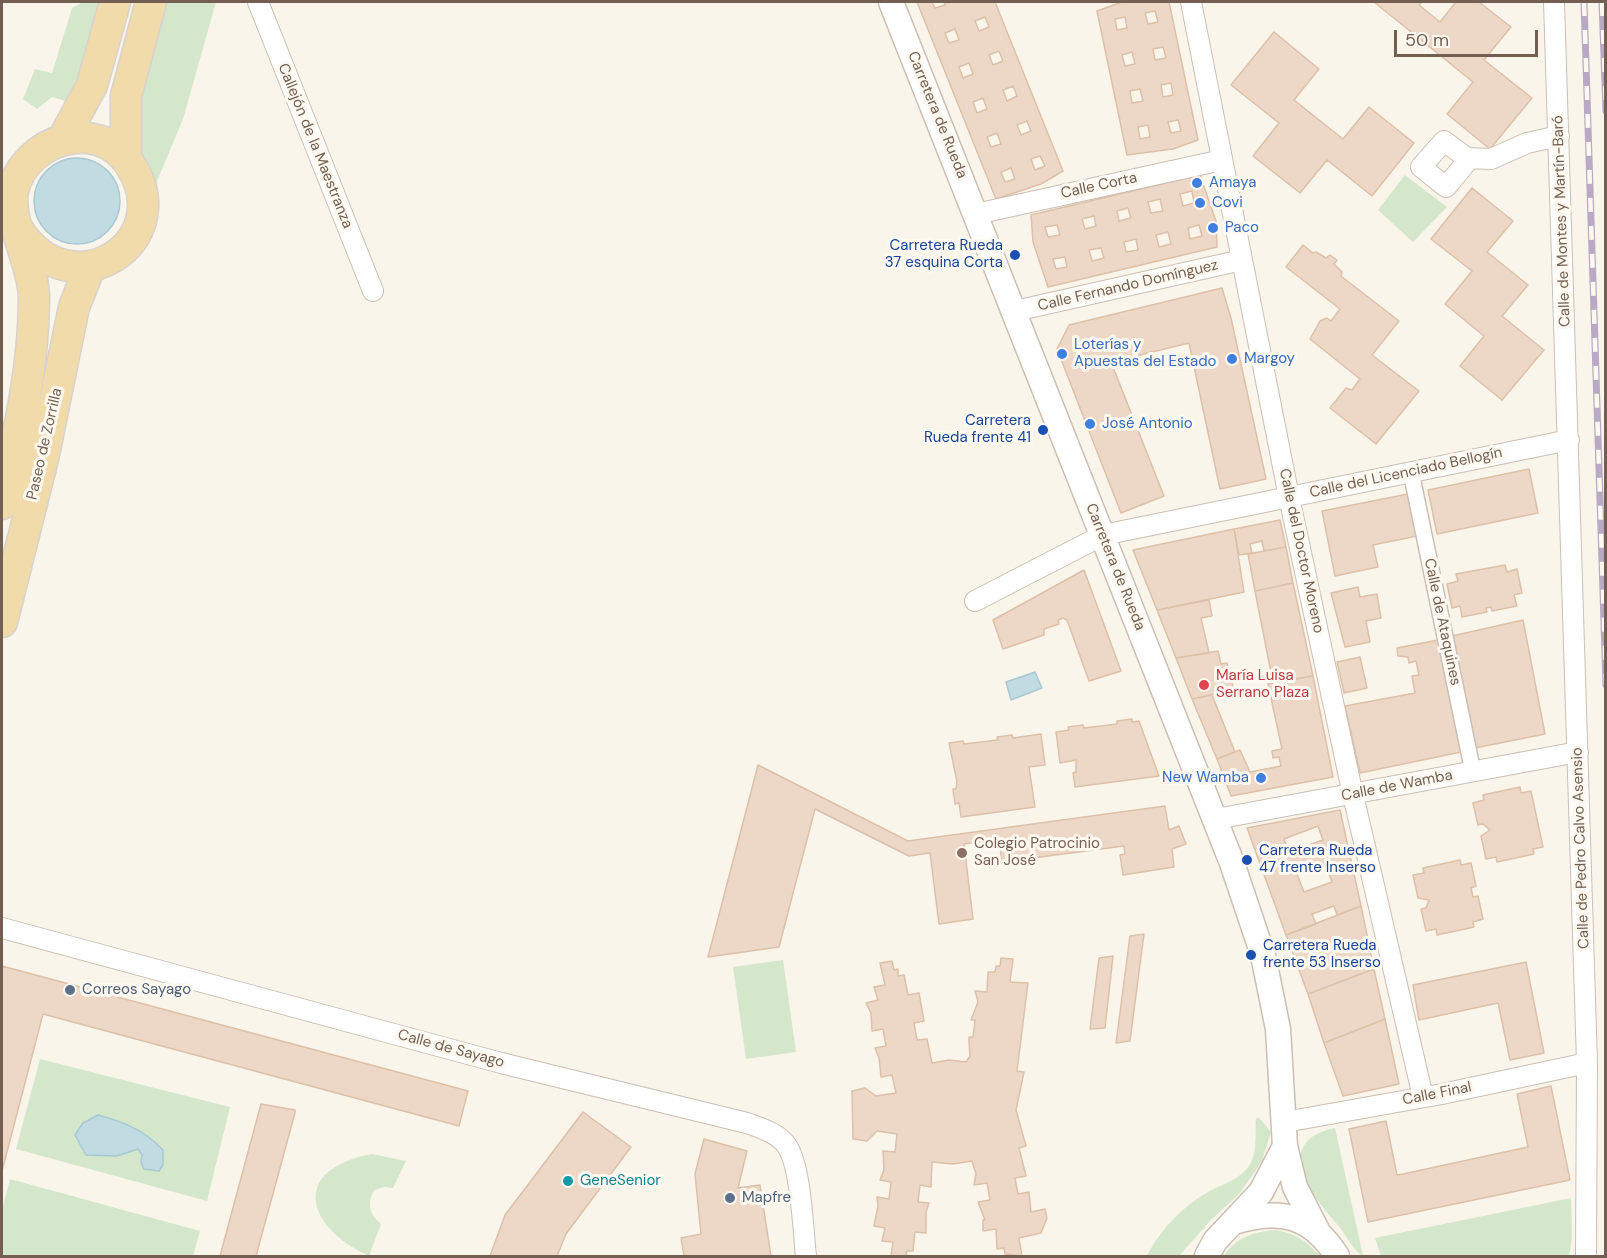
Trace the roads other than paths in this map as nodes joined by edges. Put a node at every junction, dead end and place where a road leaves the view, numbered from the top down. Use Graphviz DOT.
graph roads {
  1 [pos="115,2"];
  2 [pos="151,2"];
  3 [pos="258,2"];
  4 [pos="891,2"];
  5 [pos="1191,2"];
  6 [pos="1554,2"];
  7 [pos="1559,136"];
  8 [pos="63,139"];
  9 [pos="126,158"];
  10 [pos="1470,158"];
  11 [pos="1222,160"];
  12 [pos="7,190"];
  13 [pos="976,214"];
  14 [pos="19,231"];
  15 [pos="1242,260"];
  16 [pos="90,267"];
  17 [pos="373,291"];
  18 [pos="1014,311"];
  19 [pos="1569,440"];
  20 [pos="1411,472"];
  21 [pos="1289,497"];
  22 [pos="2,504"];
  23 [pos="1103,535"];
  24 [pos="975,601"];
  25 [pos="2,622"];
  26 [pos="1578,752"];
  27 [pos="1473,772"];
  28 [pos="1353,795"];
  29 [pos="1216,819"];
  30 [pos="2,928"];
  31 [pos="1587,1063"];
  32 [pos="1424,1097"];
  33 [pos="1286,1122"];
  34 [pos="1285,1146"];
  35 [pos="1234,1222"];
  36 [pos="1318,1232"];
  37 [pos="806,1257"];
  38 [pos="1207,1257"];
  39 [pos="1337,1257"];
  40 [pos="1586,1257"];
  1 -- 8 [label="main road"];
  2 -- 9 [label="main road, Paseo de Zorrilla"];
  3 -- 17 [label="street, Callejón de la Maestranza"];
  4 -- 13 [label="street, Carretera de Rueda"];
  5 -- 11 [label="street, Calle del Doctor Moreno"];
  6 -- 7 [label="street, Calle de Montes y Martín-Baró"];
  7 -- 10 [label="street"];
  7 -- 19 [label="street, Calle de Montes y Martín-Baró"];
  8 -- 9 [label="main road, Paseo de Zorrilla"];
  8 -- 12 [label="main road, Paseo de Zorrilla"];
  9 -- 16 [label="main road, Paseo de Zorrilla"];
  11 -- 13 [label="street, Calle Corta"];
  11 -- 15 [label="street, Calle del Doctor Moreno"];
  12 -- 14 [label="main road, Paseo de Zorrilla"];
  13 -- 18 [label="street, Carretera de Rueda"];
  14 -- 16 [label="main road, Paseo de Zorrilla"];
  14 -- 22 [label="main road, Paseo de Zorrilla"];
  15 -- 18 [label="street, Calle Fernando Domínguez"];
  15 -- 21 [label="street, Calle del Doctor Moreno"];
  16 -- 25 [label="main road, Paseo de Zorrilla"];
  18 -- 23 [label="street, Carretera de Rueda"];
  19 -- 20 [label="street, Calle del Licenciado Bellogín"];
  19 -- 26 [label="street, Calle de Pedro Calvo Asensio"];
  20 -- 21 [label="street, Calle del Licenciado Bellogín"];
  20 -- 27 [label="street, Calle de Ataquines"];
  21 -- 23 [label="street, Calle del Licenciado Bellogín"];
  21 -- 28 [label="street, Calle del Doctor Moreno"];
  23 -- 24 [label="street, Calle del Licenciado Bellogín"];
  23 -- 29 [label="street, Carretera de Rueda"];
  26 -- 27 [label="street, Calle de Wamba"];
  26 -- 31 [label="street, Calle de Pedro Calvo Asensio"];
  27 -- 28 [label="street, Calle de Wamba"];
  28 -- 29 [label="street, Calle de Wamba"];
  28 -- 32 [label="street, Calle del Doctor Moreno"];
  29 -- 33 [label="street, Carretera de Rueda"];
  30 -- 37 [label="street, Calle de Sayago"];
  31 -- 32 [label="street, Calle Final"];
  31 -- 40 [label="street, Calle de Pedro Calvo Asensio"];
  32 -- 33 [label="street, Calle Final"];
  33 -- 34 [label="street, Carretera de Rueda"];
  34 -- 35 [label="street, Carretera de Rueda"];
  34 -- 36 [label="street, Carretera de Rueda"];
  35 -- 36 [label="street"];
  35 -- 38 [label="street, Carretera de Rueda"];
  36 -- 39 [label="street"];
}
